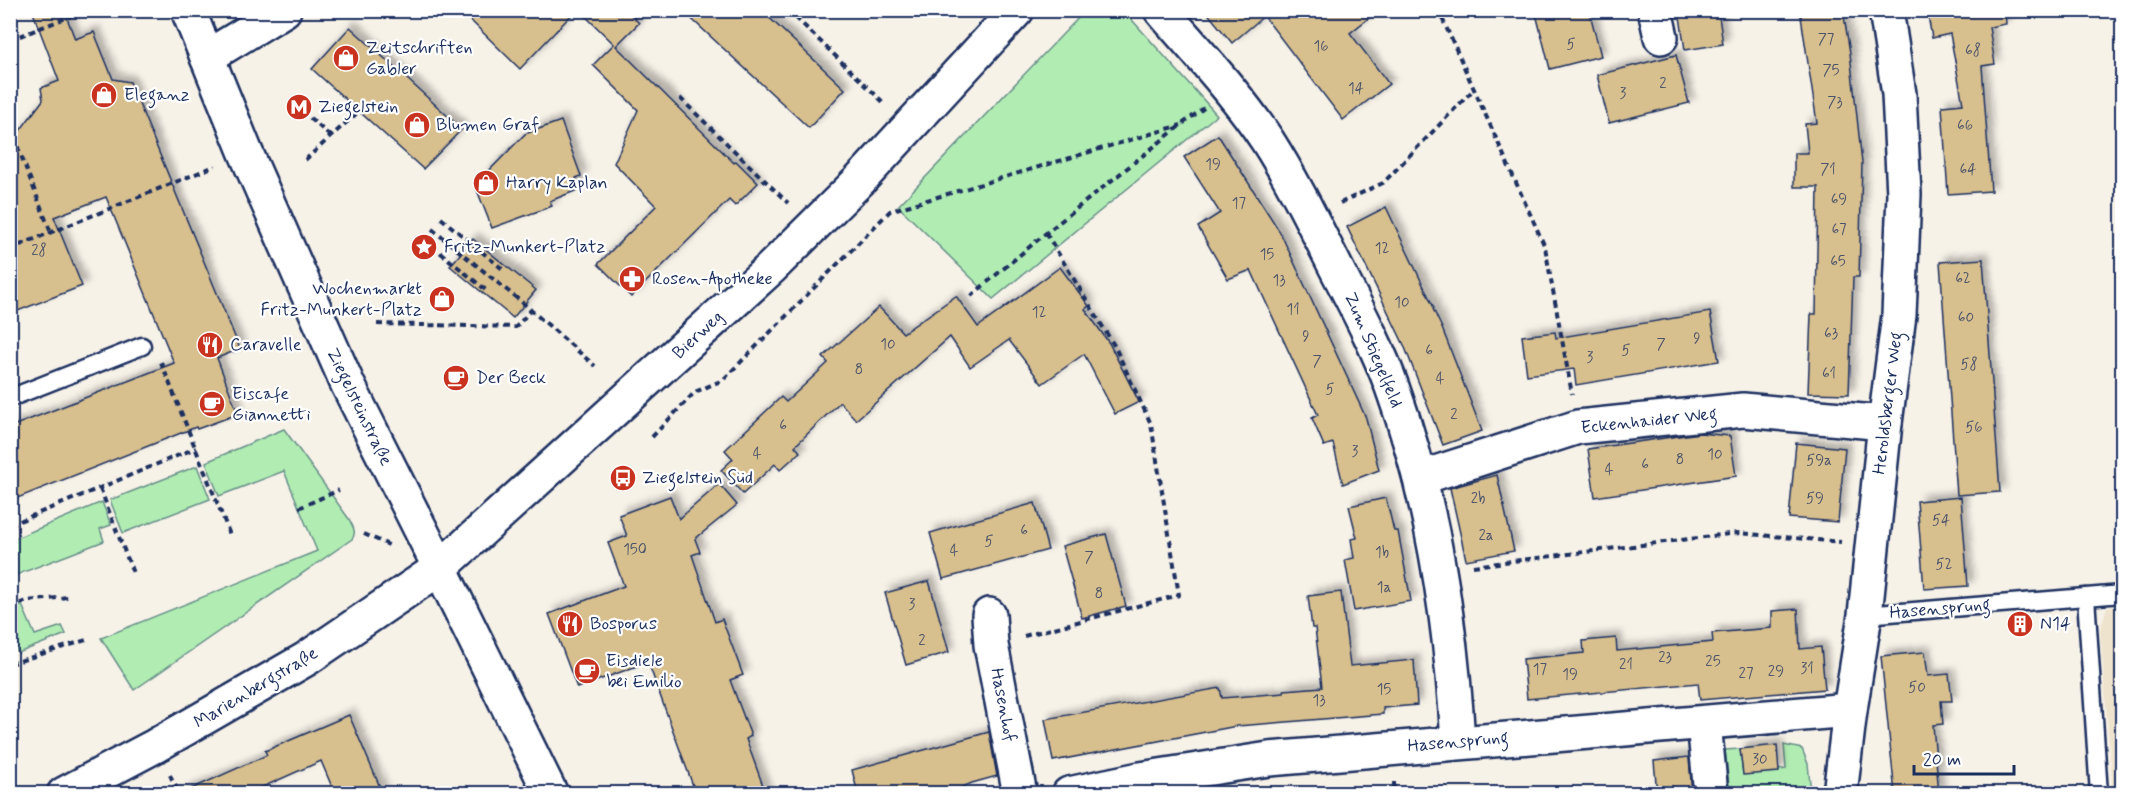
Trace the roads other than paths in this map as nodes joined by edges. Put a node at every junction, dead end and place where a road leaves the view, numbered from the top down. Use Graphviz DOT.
graph roads {
  1 [pos="188,10"];
  2 [pos="284,10"];
  3 [pos="1017,10"];
  4 [pos="1161,10"];
  5 [pos="1886,10"];
  6 [pos="207,57"];
  7 [pos="142,346"];
  8 [pos="10,398"];
  9 [pos="1885,423"];
  10 [pos="1420,478"];
  11 [pos="440,568"];
  12 [pos="2122,594"];
  13 [pos="2086,597"];
  14 [pos="1865,615"];
  15 [pos="990,630"];
  16 [pos="1850,710"];
  17 [pos="1704,723"];
  18 [pos="1458,742"];
  19 [pos="64,794"];
  20 [pos="551,794"];
  21 [pos="1020,794"];
  22 [pos="1069,794"];
  23 [pos="1711,794"];
  24 [pos="1840,794"];
  25 [pos="2099,794"];
  1 -- 6 [label="street, Ziegelsteinstraße"];
  2 -- 6 [label="street"];
  3 -- 11 [label="street, Bierweg"];
  4 -- 10 [label="street, Zum Stiegelfeld"];
  5 -- 9 [label="street, Heroldsberger Weg"];
  6 -- 11 [label="street, Ziegelsteinstraße"];
  7 -- 8 [label="lane"];
  9 -- 10 [label="street, Eckenhaider Weg"];
  9 -- 14 [label="street, Heroldsberger Weg"];
  10 -- 18 [label="street, Zum Stiegelfeld"];
  11 -- 19 [label="street, Marienbergstraße"];
  11 -- 20 [label="street, Ziegelsteinstraße"];
  12 -- 13 [label="lane, Hasensprung"];
  13 -- 14 [label="lane, Hasensprung"];
  13 -- 25 [label="lane"];
  14 -- 16 [label="street, Heroldsberger Weg"];
  15 -- 21 [label="street, Hasenhof"];
  16 -- 17 [label="street, Hasensprung"];
  16 -- 24 [label="street, Heroldsberger Weg"];
  17 -- 18 [label="street, Hasensprung"];
  17 -- 23 [label="street"];
  18 -- 22 [label="street, Hasensprung"];
}
